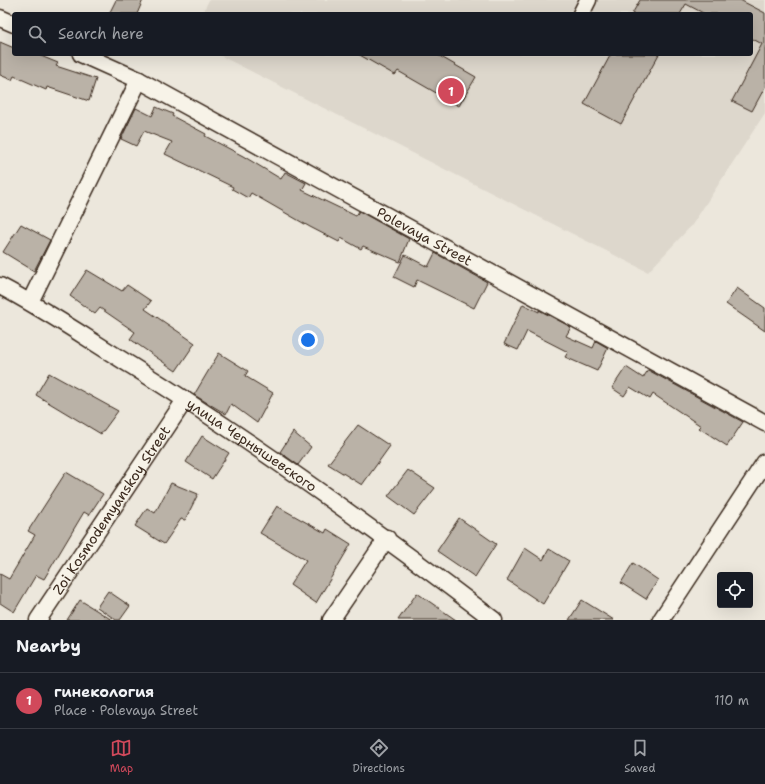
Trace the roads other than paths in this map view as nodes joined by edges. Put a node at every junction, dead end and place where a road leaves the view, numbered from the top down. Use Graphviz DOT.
graph roads {
  1 [pos="588,0"];
  2 [pos="582,12"];
  3 [pos="0,18"];
  4 [pos="12,23"];
  5 [pos="85,56"];
  6 [pos="139,80"];
  7 [pos="0,286"];
  8 [pos="30,302"];
  9 [pos="185,400"];
  10 [pos="765,423"];
  11 [pos="765,462"];
  12 [pos="387,538"];
  13 [pos="38,620"];
  14 [pos="331,620"];
  15 [pos="494,620"];
  16 [pos="661,620"];
  1 -- 2 [label="street"];
  3 -- 4 [label="street"];
  5 -- 6 [label="street, Polevaya Street"];
  6 -- 8 [label="street"];
  6 -- 10 [label="street, Polevaya Street"];
  7 -- 8 [label="street, улица Чернышевского"];
  8 -- 9 [label="street, улица Чернышевского"];
  9 -- 12 [label="street, улица Чернышевского"];
  9 -- 13 [label="street, Zoi Kosmodemyanskoy Street"];
  11 -- 16 [label="street"];
  12 -- 14 [label="street"];
  12 -- 15 [label="street, улица Чернышевского"];
}
